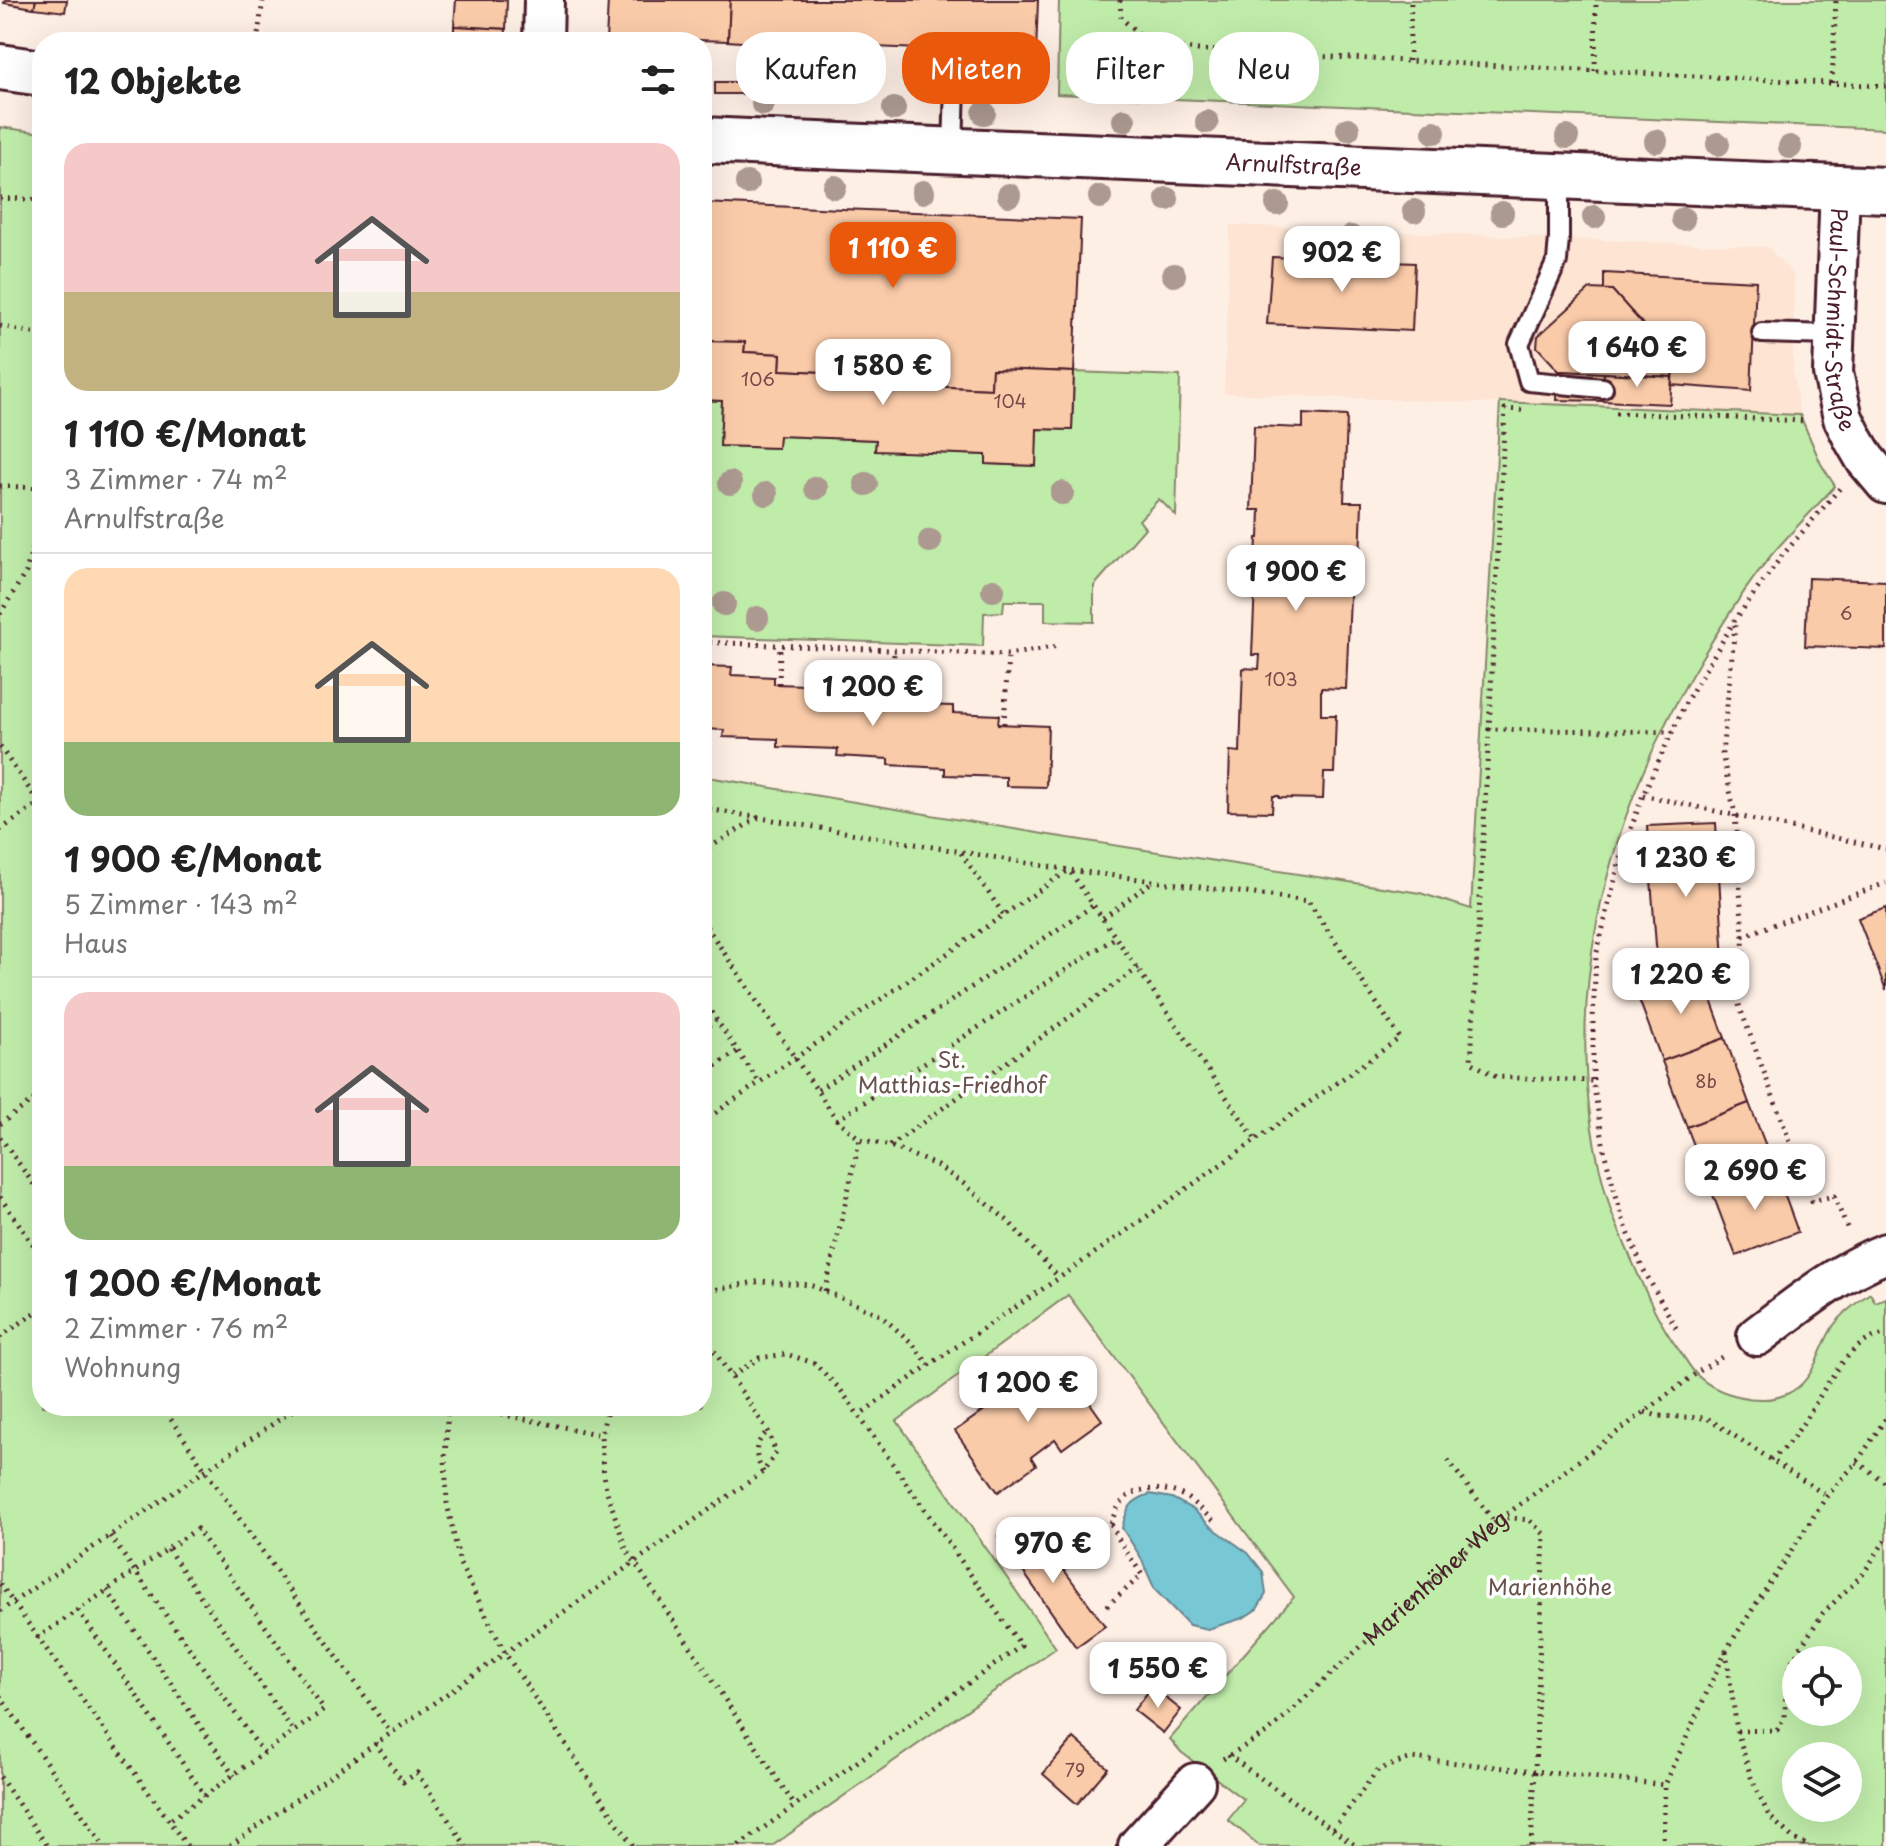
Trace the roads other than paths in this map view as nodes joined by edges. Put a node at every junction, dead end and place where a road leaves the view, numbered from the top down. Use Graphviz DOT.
graph roads {
  1 [pos="544,0"];
  2 [pos="543,32"];
  3 [pos="0,67"];
  4 [pos="32,72"];
  5 [pos="954,104"];
  6 [pos="712,140"];
  7 [pos="953,150"];
  8 [pos="1559,176"];
  9 [pos="1840,188"];
  10 [pos="1886,190"];
  11 [pos="1762,333"];
  12 [pos="1834,335"];
  13 [pos="1603,388"];
  14 [pos="1886,484"];
  15 [pos="1874,1258"];
  16 [pos="1757,1336"];
  17 [pos="1195,1783"];
  18 [pos="1138,1846"];
  1 -- 2 [label="street"];
  3 -- 4 [label="main road"];
  5 -- 7 [label="lane"];
  6 -- 7 [label="main road, Arnulfstraße"];
  7 -- 8 [label="main road, Arnulfstraße"];
  8 -- 9 [label="main road, Arnulfstraße"];
  8 -- 13 [label="lane"];
  9 -- 10 [label="main road, Arnulfstraße"];
  9 -- 12 [label="street, Paul-Schmidt-Straße"];
  11 -- 12 [label="lane"];
  12 -- 14 [label="street, Paul-Schmidt-Straße"];
  15 -- 16 [label="street"];
  17 -- 18 [label="street"];
}
